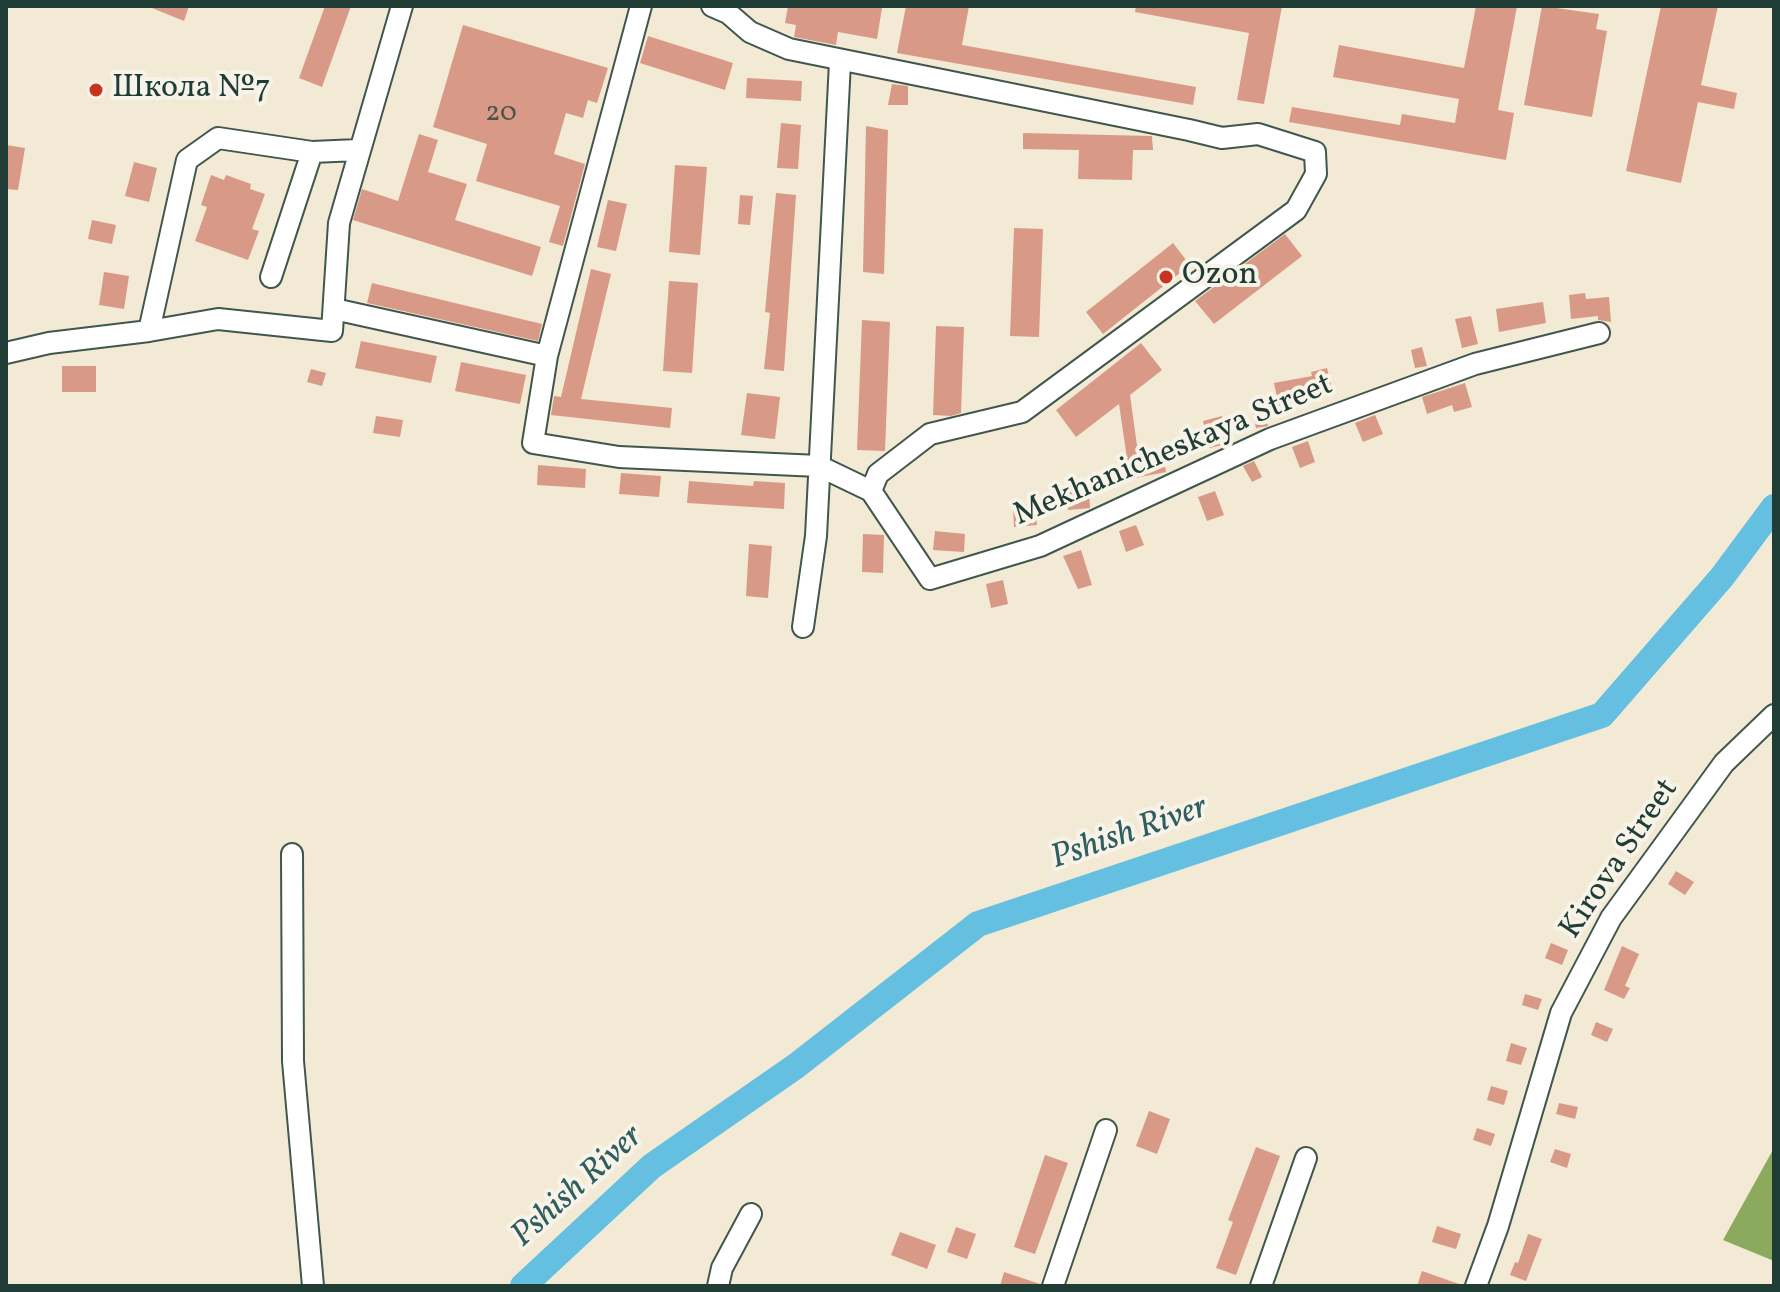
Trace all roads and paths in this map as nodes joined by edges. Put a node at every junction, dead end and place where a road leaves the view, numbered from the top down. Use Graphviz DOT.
graph roads {
  1 [pos="402,6"];
  2 [pos="641,6"];
  3 [pos="712,6"];
  4 [pos="840,62"];
  5 [pos="358,150"];
  6 [pos="312,152"];
  7 [pos="271,277"];
  8 [pos="334,309"];
  9 [pos="149,331"];
  10 [pos="1599,333"];
  11 [pos="6,353"];
  12 [pos="547,356"];
  13 [pos="819,466"];
  14 [pos="871,491"];
  15 [pos="803,627"];
  16 [pos="1774,715"];
  17 [pos="292,854"];
  18 [pos="1106,1130"];
  19 [pos="1306,1158"];
  20 [pos="751,1214"];
  21 [pos="313,1286"];
  22 [pos="718,1286"];
  23 [pos="1053,1286"];
  24 [pos="1261,1286"];
  25 [pos="1476,1286"];
  1 -- 5 [label="street"];
  2 -- 12 [label="street"];
  3 -- 4 [label="street"];
  4 -- 13 [label="street"];
  4 -- 14 [label="street"];
  5 -- 6 [label="street"];
  5 -- 8 [label="street"];
  6 -- 7 [label="street"];
  6 -- 9 [label="street"];
  8 -- 9 [label="street"];
  8 -- 12 [label="street"];
  9 -- 11 [label="street"];
  10 -- 14 [label="street, Mekhanicheskaya Street"];
  12 -- 13 [label="street"];
  13 -- 14 [label="street"];
  13 -- 15 [label="street"];
  16 -- 25 [label="street, Kirova Street"];
  17 -- 21 [label="street"];
  18 -- 23 [label="street"];
  19 -- 24 [label="street"];
  20 -- 22 [label="street"];
}
